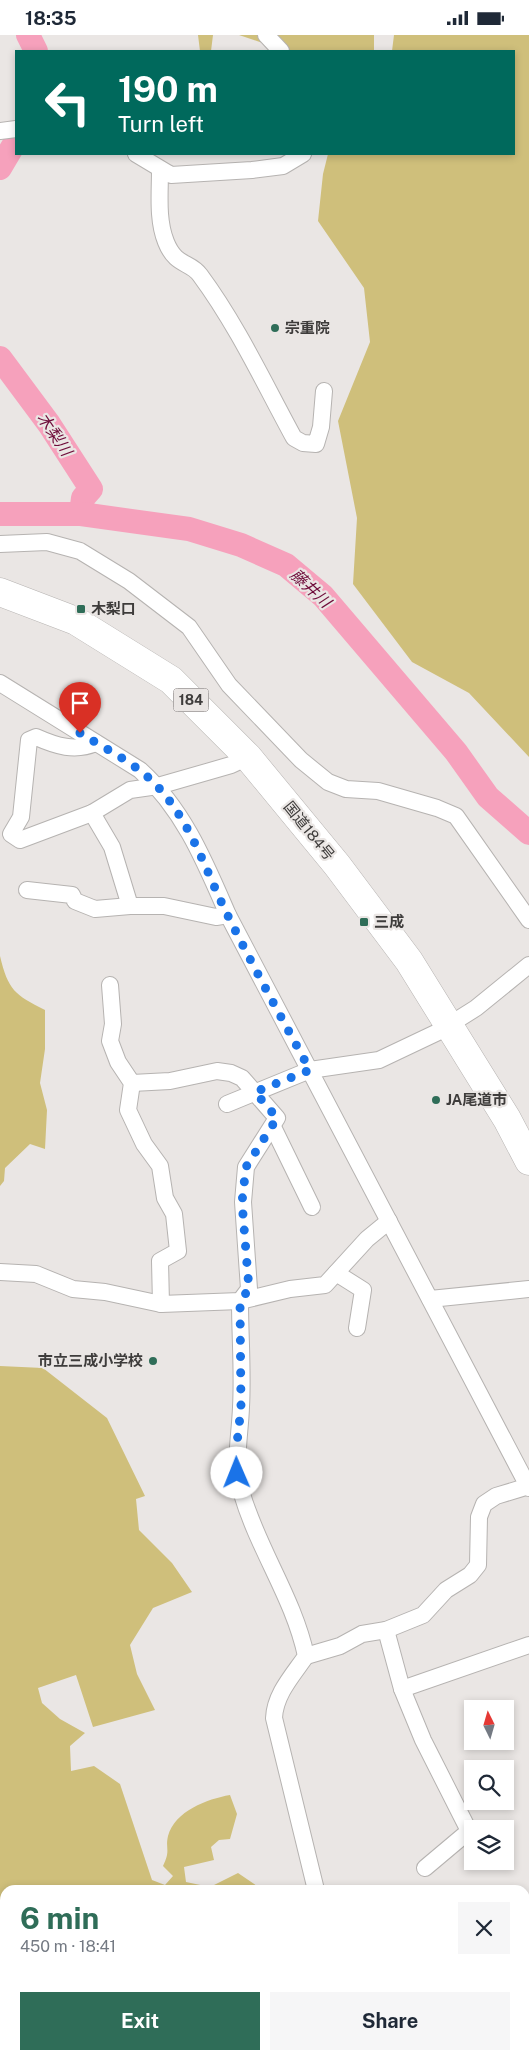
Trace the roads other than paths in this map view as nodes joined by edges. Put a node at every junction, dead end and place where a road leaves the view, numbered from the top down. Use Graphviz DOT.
graph roads {
  1 [pos="266,35"];
  2 [pos="280,50"];
  3 [pos="138,155"];
  4 [pos="301,155"];
  5 [pos="160,170"];
  6 [pos="324,391"];
  7 [pos="0,544"];
  8 [pos="0,593"];
  9 [pos="0,683"];
  10 [pos="96,743"];
  11 [pos="248,757"];
  12 [pos="158,786"];
  13 [pos="92,813"];
  14 [pos="27,890"];
  15 [pos="130,906"];
  16 [pos="228,915"];
  17 [pos="529,920"];
  18 [pos="529,965"];
  19 [pos="110,985"];
  20 [pos="449,1023"];
  21 [pos="310,1070"];
  22 [pos="132,1083"];
  23 [pos="255,1092"];
  24 [pos="227,1104"];
  25 [pos="273,1127"];
  26 [pos="529,1161"];
  27 [pos="312,1207"];
  28 [pos="389,1221"];
  29 [pos="0,1272"];
  30 [pos="336,1273"];
  31 [pos="529,1289"];
  32 [pos="430,1299"];
  33 [pos="240,1301"];
  34 [pos="161,1304"];
  35 [pos="357,1328"];
  36 [pos="529,1487"];
  37 [pos="386,1630"];
  38 [pos="529,1645"];
  39 [pos="306,1656"];
  40 [pos="402,1689"];
  41 [pos="425,1868"];
  42 [pos="315,1885"];
  1 -- 2 [label="street"];
  3 -- 5 [label="street"];
  4 -- 5 [label="street"];
  5 -- 6 [label="street"];
  7 -- 17 [label="street"];
  8 -- 11 [label="highway, 国道184号 / 184"];
  9 -- 10 [label="street"];
  10 -- 12 [label="street"];
  10 -- 13 [label="street"];
  11 -- 12 [label="street"];
  11 -- 20 [label="highway, 国道184号 / 184"];
  12 -- 13 [label="street"];
  12 -- 16 [label="street"];
  13 -- 15 [label="street"];
  14 -- 15 [label="street"];
  15 -- 16 [label="street"];
  16 -- 21 [label="street"];
  18 -- 20 [label="street"];
  19 -- 22 [label="street"];
  20 -- 21 [label="street"];
  20 -- 26 [label="highway, 国道184号 / 184"];
  21 -- 23 [label="street"];
  21 -- 28 [label="street"];
  22 -- 23 [label="street"];
  22 -- 34 [label="street"];
  23 -- 24 [label="street"];
  23 -- 25 [label="street"];
  25 -- 27 [label="street"];
  25 -- 33 [label="street"];
  28 -- 30 [label="street"];
  28 -- 32 [label="street"];
  29 -- 34 [label="street"];
  30 -- 33 [label="street"];
  30 -- 35 [label="street"];
  31 -- 32 [label="street"];
  32 -- 36 [label="street"];
  33 -- 34 [label="street"];
  33 -- 39 [label="street"];
  36 -- 37 [label="street"];
  37 -- 39 [label="street"];
  37 -- 40 [label="street"];
  38 -- 40 [label="street"];
  39 -- 42 [label="street"];
  40 -- 41 [label="street"];
}
